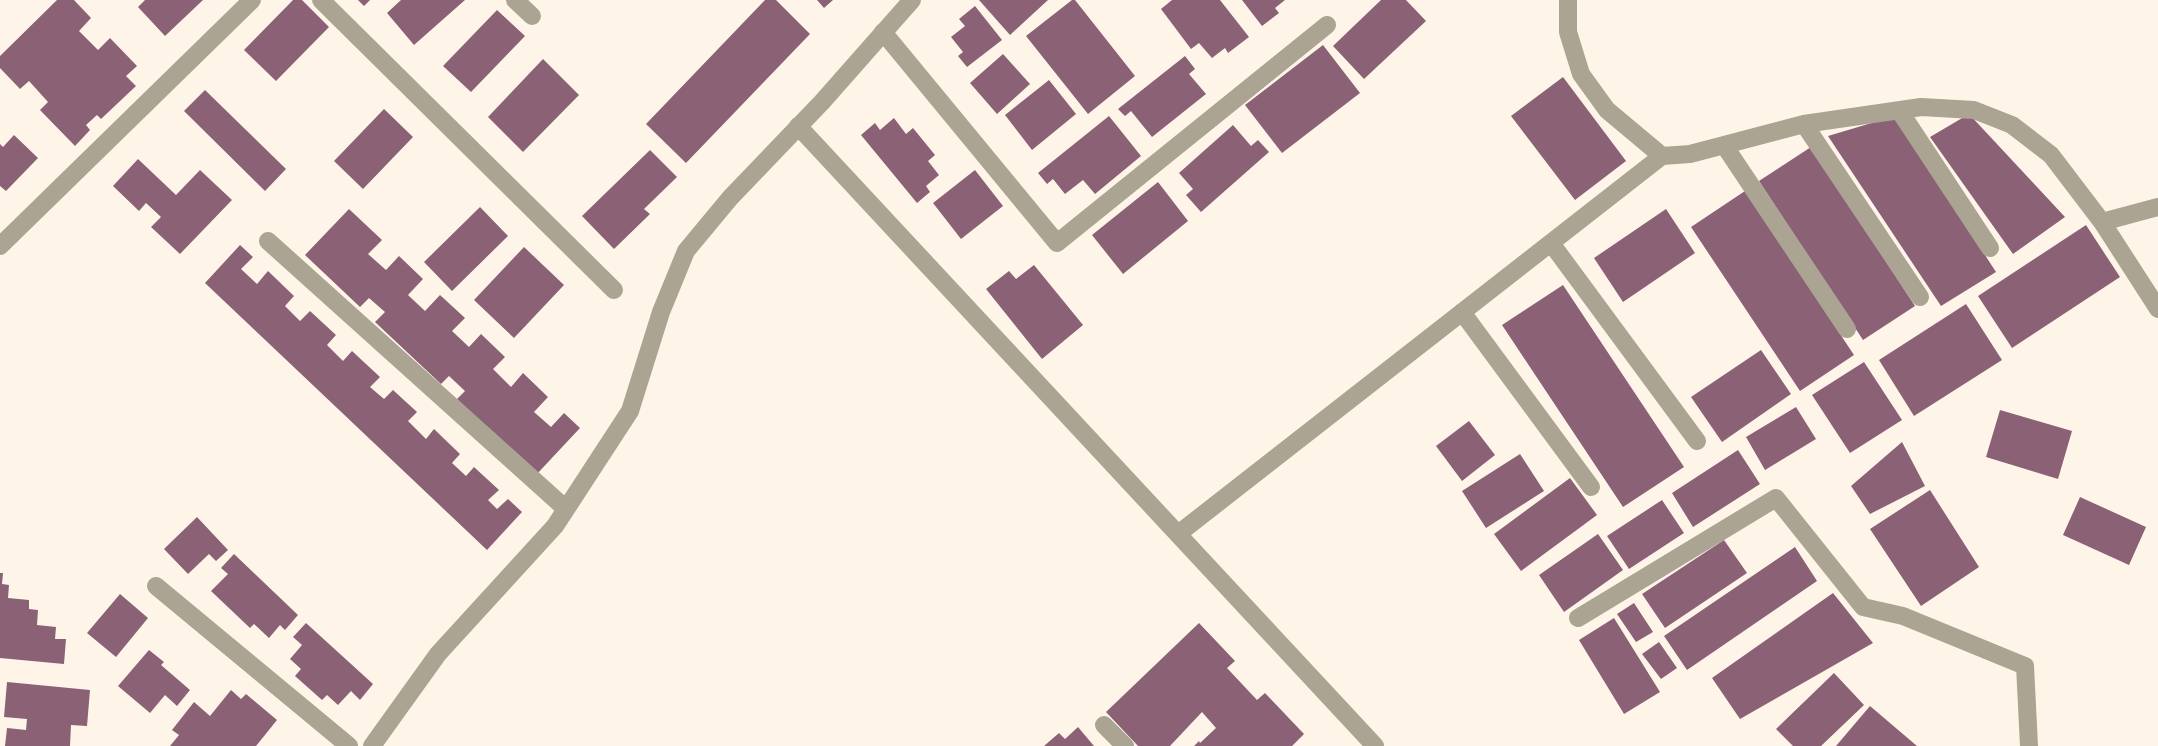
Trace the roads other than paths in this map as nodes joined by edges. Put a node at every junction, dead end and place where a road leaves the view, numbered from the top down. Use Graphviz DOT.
graph roads {
  1 [pos="252,0"];
  2 [pos="321,0"];
  3 [pos="515,0"];
  4 [pos="912,0"];
  5 [pos="1568,0"];
  6 [pos="532,16"];
  7 [pos="1327,25"];
  8 [pos="883,32"];
  9 [pos="1899,110"];
  10 [pos="1804,124"];
  11 [pos="798,126"];
  12 [pos="1724,145"];
  13 [pos="1662,156"];
  14 [pos="2158,207"];
  15 [pos="2102,222"];
  16 [pos="268,241"];
  17 [pos="1551,243"];
  18 [pos="0,246"];
  19 [pos="1990,248"];
  20 [pos="614,290"];
  21 [pos="1920,297"];
  22 [pos="2158,309"];
  23 [pos="1462,312"];
  24 [pos="1847,329"];
  25 [pos="1697,441"];
  26 [pos="1592,487"];
  27 [pos="566,509"];
  28 [pos="1178,534"];
  29 [pos="156,586"];
  30 [pos="1578,618"];
  31 [pos="1104,725"];
  32 [pos="349,746"];
  33 [pos="372,746"];
  34 [pos="1125,746"];
  35 [pos="1375,746"];
  36 [pos="2029,746"];
  1 -- 18 [label="street"];
  2 -- 20 [label="street"];
  3 -- 6 [label="street"];
  4 -- 8 [label="street"];
  5 -- 13 [label="street"];
  7 -- 8 [label="street"];
  8 -- 11 [label="street"];
  9 -- 10 [label="street"];
  9 -- 15 [label="street"];
  9 -- 19 [label="street"];
  10 -- 12 [label="street"];
  10 -- 21 [label="street"];
  11 -- 27 [label="street"];
  11 -- 28 [label="street"];
  12 -- 13 [label="street"];
  12 -- 24 [label="street"];
  13 -- 17 [label="street"];
  14 -- 15 [label="street"];
  15 -- 22 [label="street"];
  16 -- 27 [label="street"];
  17 -- 23 [label="street"];
  17 -- 25 [label="street"];
  23 -- 26 [label="street"];
  23 -- 28 [label="street"];
  27 -- 33 [label="street"];
  28 -- 35 [label="street"];
  29 -- 32 [label="street"];
  30 -- 36 [label="street"];
  31 -- 34 [label="street"];
}
